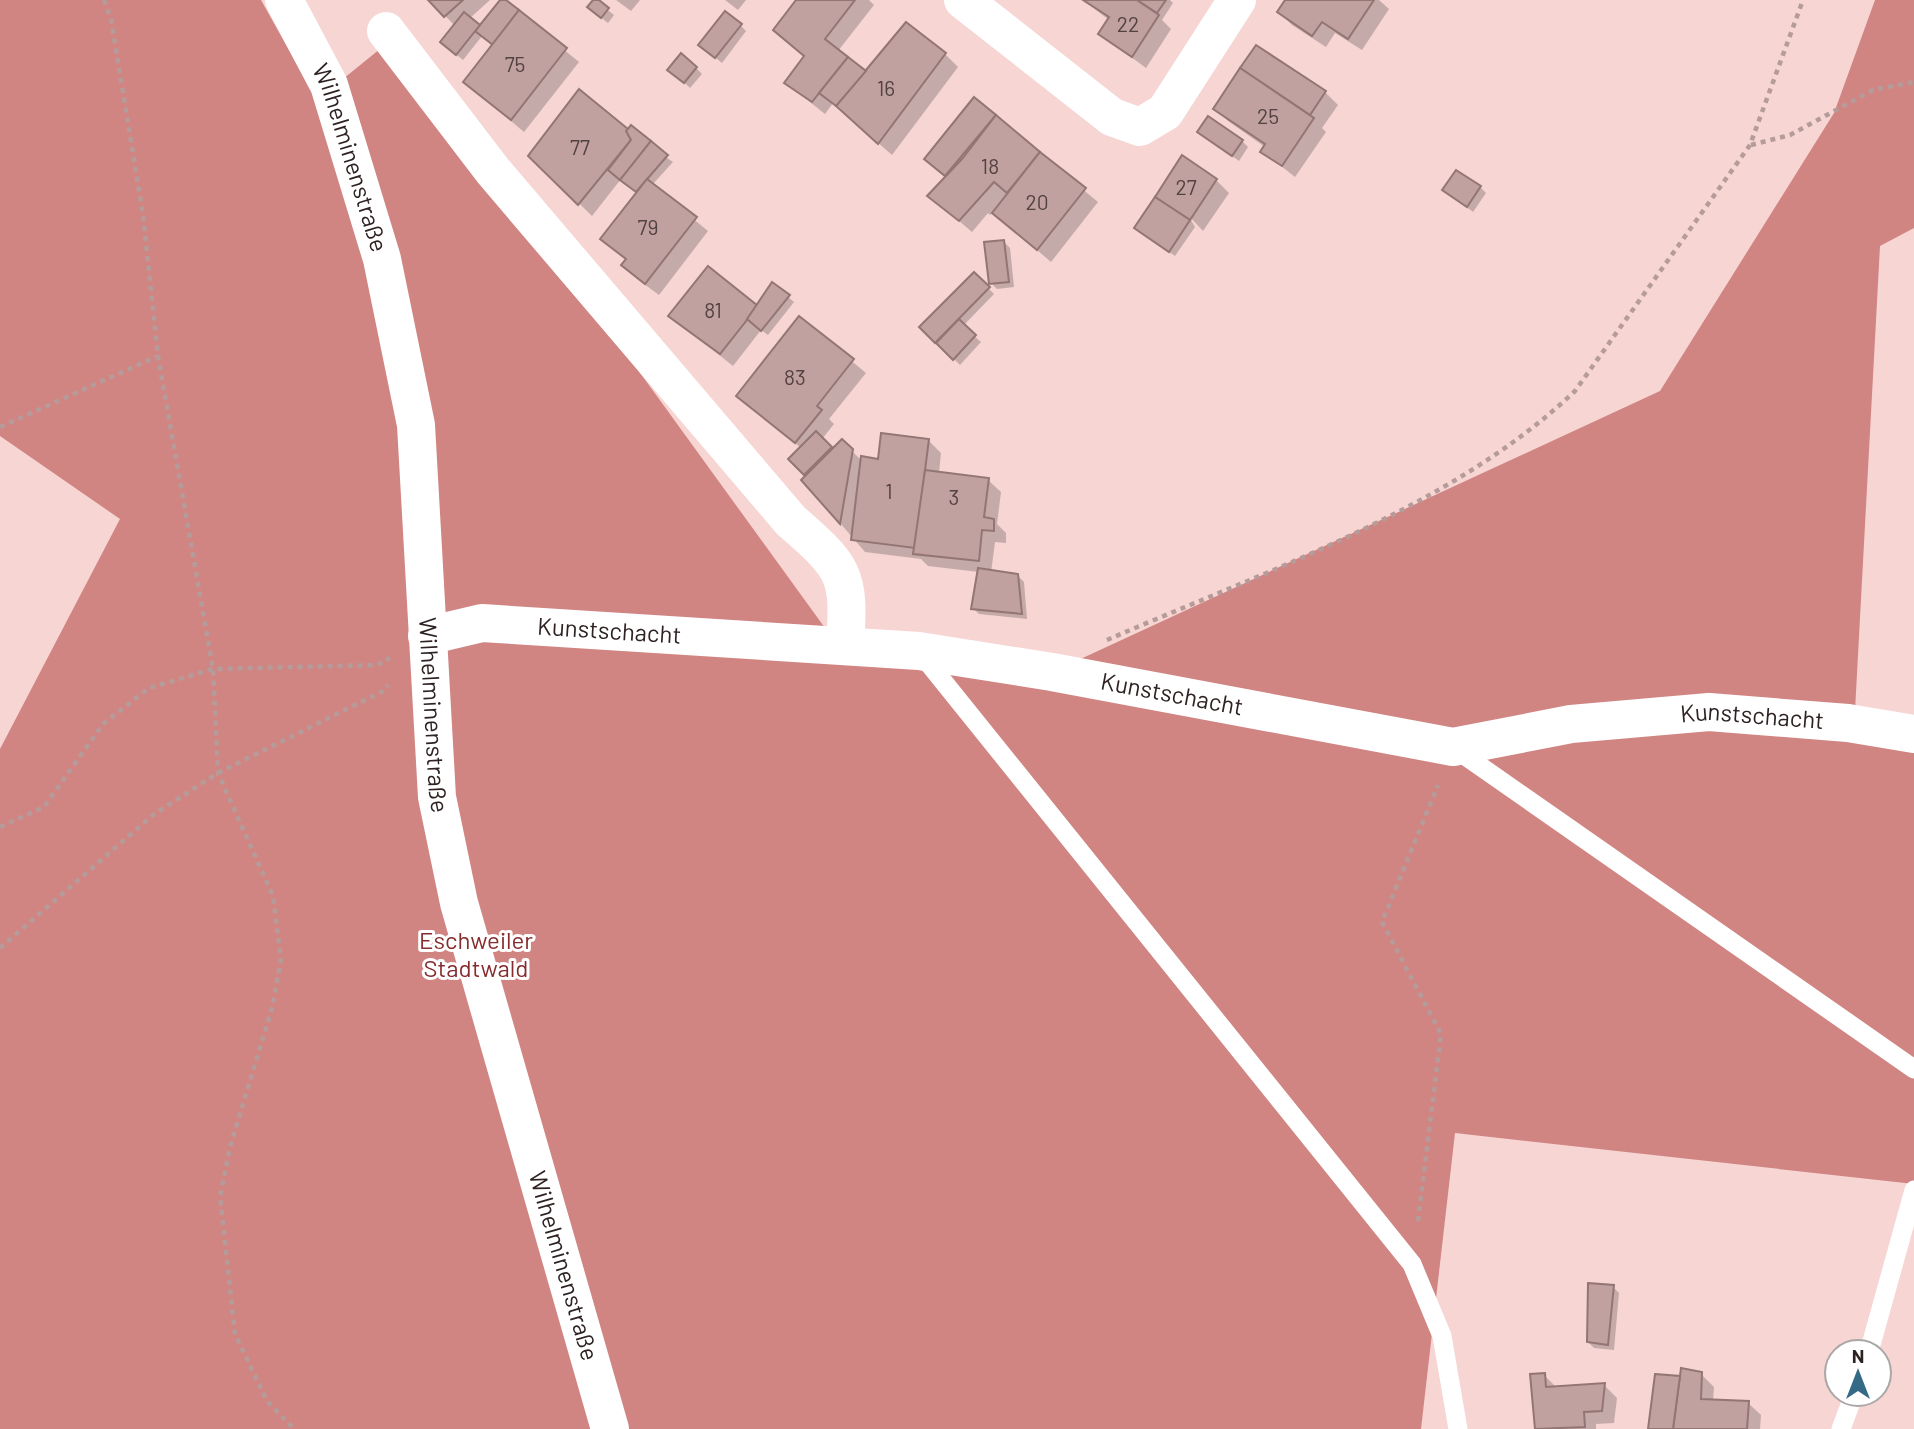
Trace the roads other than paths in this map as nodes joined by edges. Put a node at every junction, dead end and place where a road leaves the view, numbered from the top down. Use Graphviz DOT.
graph roads {
  1 [pos="284,0"];
  2 [pos="963,0"];
  3 [pos="1237,0"];
  4 [pos="386,31"];
  5 [pos="427,636"];
  6 [pos="845,645"];
  7 [pos="919,651"];
  8 [pos="1914,734"];
  9 [pos="1453,747"];
  10 [pos="1914,1069"];
  11 [pos="1914,1189"];
  12 [pos="1873,1338"];
  13 [pos="1849,1408"];
  14 [pos="610,1429"];
  15 [pos="1458,1429"];
  16 [pos="1841,1429"];
  1 -- 5 [label="street, Wilhelminenstraße"];
  2 -- 3 [label="street"];
  4 -- 6 [label="street"];
  5 -- 6 [label="street, Kunstschacht"];
  5 -- 14 [label="street, Wilhelminenstraße"];
  6 -- 7 [label="street, Kunstschacht"];
  7 -- 9 [label="street, Kunstschacht"];
  7 -- 15 [label="lane"];
  8 -- 9 [label="street, Kunstschacht"];
  9 -- 10 [label="lane"];
  11 -- 12 [label="lane"];
  13 -- 16 [label="lane"];
}
